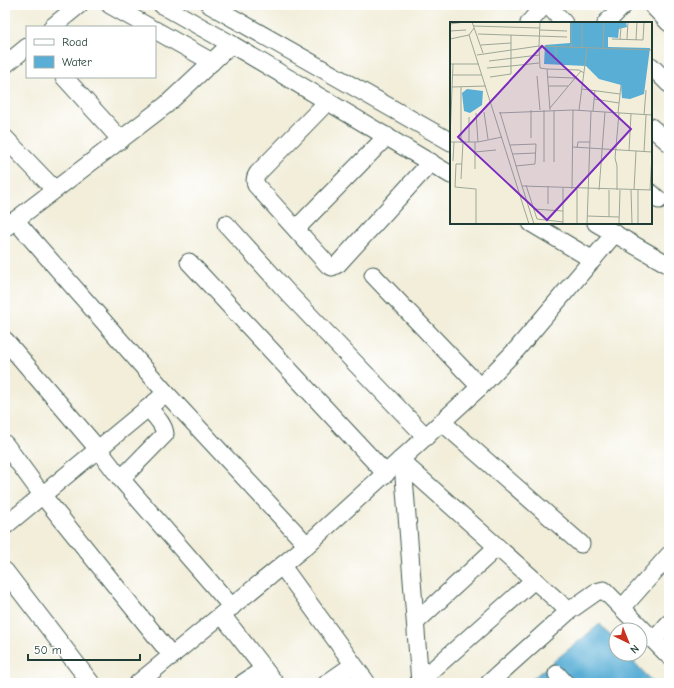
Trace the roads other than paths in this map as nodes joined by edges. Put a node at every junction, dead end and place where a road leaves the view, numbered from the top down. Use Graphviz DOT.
graph roads {
  1 [pos="79,5"];
  2 [pos="110,5"];
  3 [pos="162,5"];
  4 [pos="210,5"];
  5 [pos="544,5"];
  6 [pos="548,5"];
  7 [pos="624,5"];
  8 [pos="652,5"];
  9 [pos="530,22"];
  10 [pos="563,22"];
  11 [pos="608,22"];
  12 [pos="669,23"];
  13 [pos="53,26"];
  14 [pos="147,26"];
  15 [pos="156,31"];
  16 [pos="231,44"];
  17 [pos="253,44"];
  18 [pos="26,48"];
  19 [pos="212,62"];
  20 [pos="5,65"];
  21 [pos="652,67"];
  22 [pos="65,78"];
  23 [pos="669,84"];
  24 [pos="328,102"];
  25 [pos="652,128"];
  26 [pos="387,136"];
  27 [pos="5,138"];
  28 [pos="121,140"];
  29 [pos="450,142"];
  30 [pos="669,143"];
  31 [pos="431,162"];
  32 [pos="450,173"];
  33 [pos="54,189"];
  34 [pos="10,224"];
  35 [pos="226,224"];
  36 [pos="533,224"];
  37 [pos="598,224"];
  38 [pos="296,229"];
  39 [pos="615,234"];
  40 [pos="593,260"];
  41 [pos="189,262"];
  42 [pos="669,265"];
  43 [pos="373,275"];
  44 [pos="5,340"];
  45 [pos="480,387"];
  46 [pos="166,393"];
  47 [pos="148,408"];
  48 [pos="442,422"];
  49 [pos="426,437"];
  50 [pos="5,444"];
  51 [pos="98,449"];
  52 [pos="404,463"];
  53 [pos="386,474"];
  54 [pos="121,479"];
  55 [pos="42,496"];
  56 [pos="5,526"];
  57 [pos="581,544"];
  58 [pos="307,545"];
  59 [pos="497,547"];
  60 [pos="669,555"];
  61 [pos="282,566"];
  62 [pos="5,572"];
  63 [pos="534,580"];
  64 [pos="623,607"];
  65 [pos="227,611"];
  66 [pos="570,611"];
  67 [pos="416,622"];
  68 [pos="669,623"];
  69 [pos="654,640"];
  70 [pos="172,656"];
  71 [pos="669,656"];
  72 [pos="353,664"];
  73 [pos="264,669"];
  74 [pos="420,682"];
  75 [pos="91,683"];
  76 [pos="138,683"];
  77 [pos="243,683"];
  78 [pos="275,683"];
  79 [pos="327,683"];
  80 [pos="367,683"];
  81 [pos="489,683"];
  1 -- 13 [label="street"];
  2 -- 14 [label="street"];
  3 -- 16 [label="street"];
  4 -- 17 [label="street"];
  5 -- 9 [label="street"];
  6 -- 10 [label="street"];
  7 -- 11 [label="street"];
  8 -- 12 [label="street"];
  15 -- 19 [label="street"];
  16 -- 17 [label="street"];
  16 -- 19 [label="street"];
  17 -- 24 [label="street"];
  17 -- 29 [label="street"];
  18 -- 20 [label="street"];
  19 -- 28 [label="street"];
  21 -- 23 [label="street"];
  22 -- 28 [label="street"];
  24 -- 26 [label="street"];
  24 -- 38 [label="street"];
  25 -- 30 [label="street"];
  26 -- 31 [label="street"];
  26 -- 38 [label="street"];
  27 -- 33 [label="street"];
  28 -- 33 [label="street"];
  31 -- 32 [label="street"];
  31 -- 38 [label="street"];
  33 -- 34 [label="street"];
  34 -- 46 [label="street"];
  35 -- 49 [label="street"];
  36 -- 40 [label="street"];
  37 -- 39 [label="street"];
  39 -- 40 [label="street"];
  39 -- 42 [label="street"];
  40 -- 45 [label="street"];
  41 -- 53 [label="street"];
  43 -- 45 [label="street"];
  44 -- 51 [label="street"];
  45 -- 48 [label="street"];
  46 -- 47 [label="street"];
  46 -- 58 [label="street"];
  47 -- 51 [label="street"];
  47 -- 54 [label="street"];
  48 -- 49 [label="street"];
  48 -- 57 [label="street"];
  49 -- 52 [label="street"];
  50 -- 55 [label="street"];
  51 -- 54 [label="street"];
  51 -- 55 [label="street"];
  52 -- 53 [label="street"];
  52 -- 59 [label="street"];
  52 -- 67 [label="street"];
  53 -- 58 [label="street"];
  54 -- 65 [label="street"];
  55 -- 56 [label="street"];
  55 -- 70 [label="street"];
  58 -- 61 [label="street"];
  59 -- 63 [label="street"];
  59 -- 67 [label="street"];
  60 -- 64 [label="street"];
  61 -- 65 [label="street"];
  61 -- 72 [label="street"];
  62 -- 75 [label="street"];
  63 -- 66 [label="street"];
  63 -- 74 [label="street"];
  64 -- 66 [label="street"];
  64 -- 69 [label="street"];
  65 -- 70 [label="street"];
  65 -- 73 [label="street"];
  66 -- 81 [label="street"];
  67 -- 74 [label="street"];
  68 -- 69 [label="street"];
  69 -- 71 [label="street"];
  70 -- 76 [label="street"];
  72 -- 79 [label="street"];
  72 -- 80 [label="street"];
  73 -- 77 [label="street"];
  73 -- 78 [label="street"];
}
